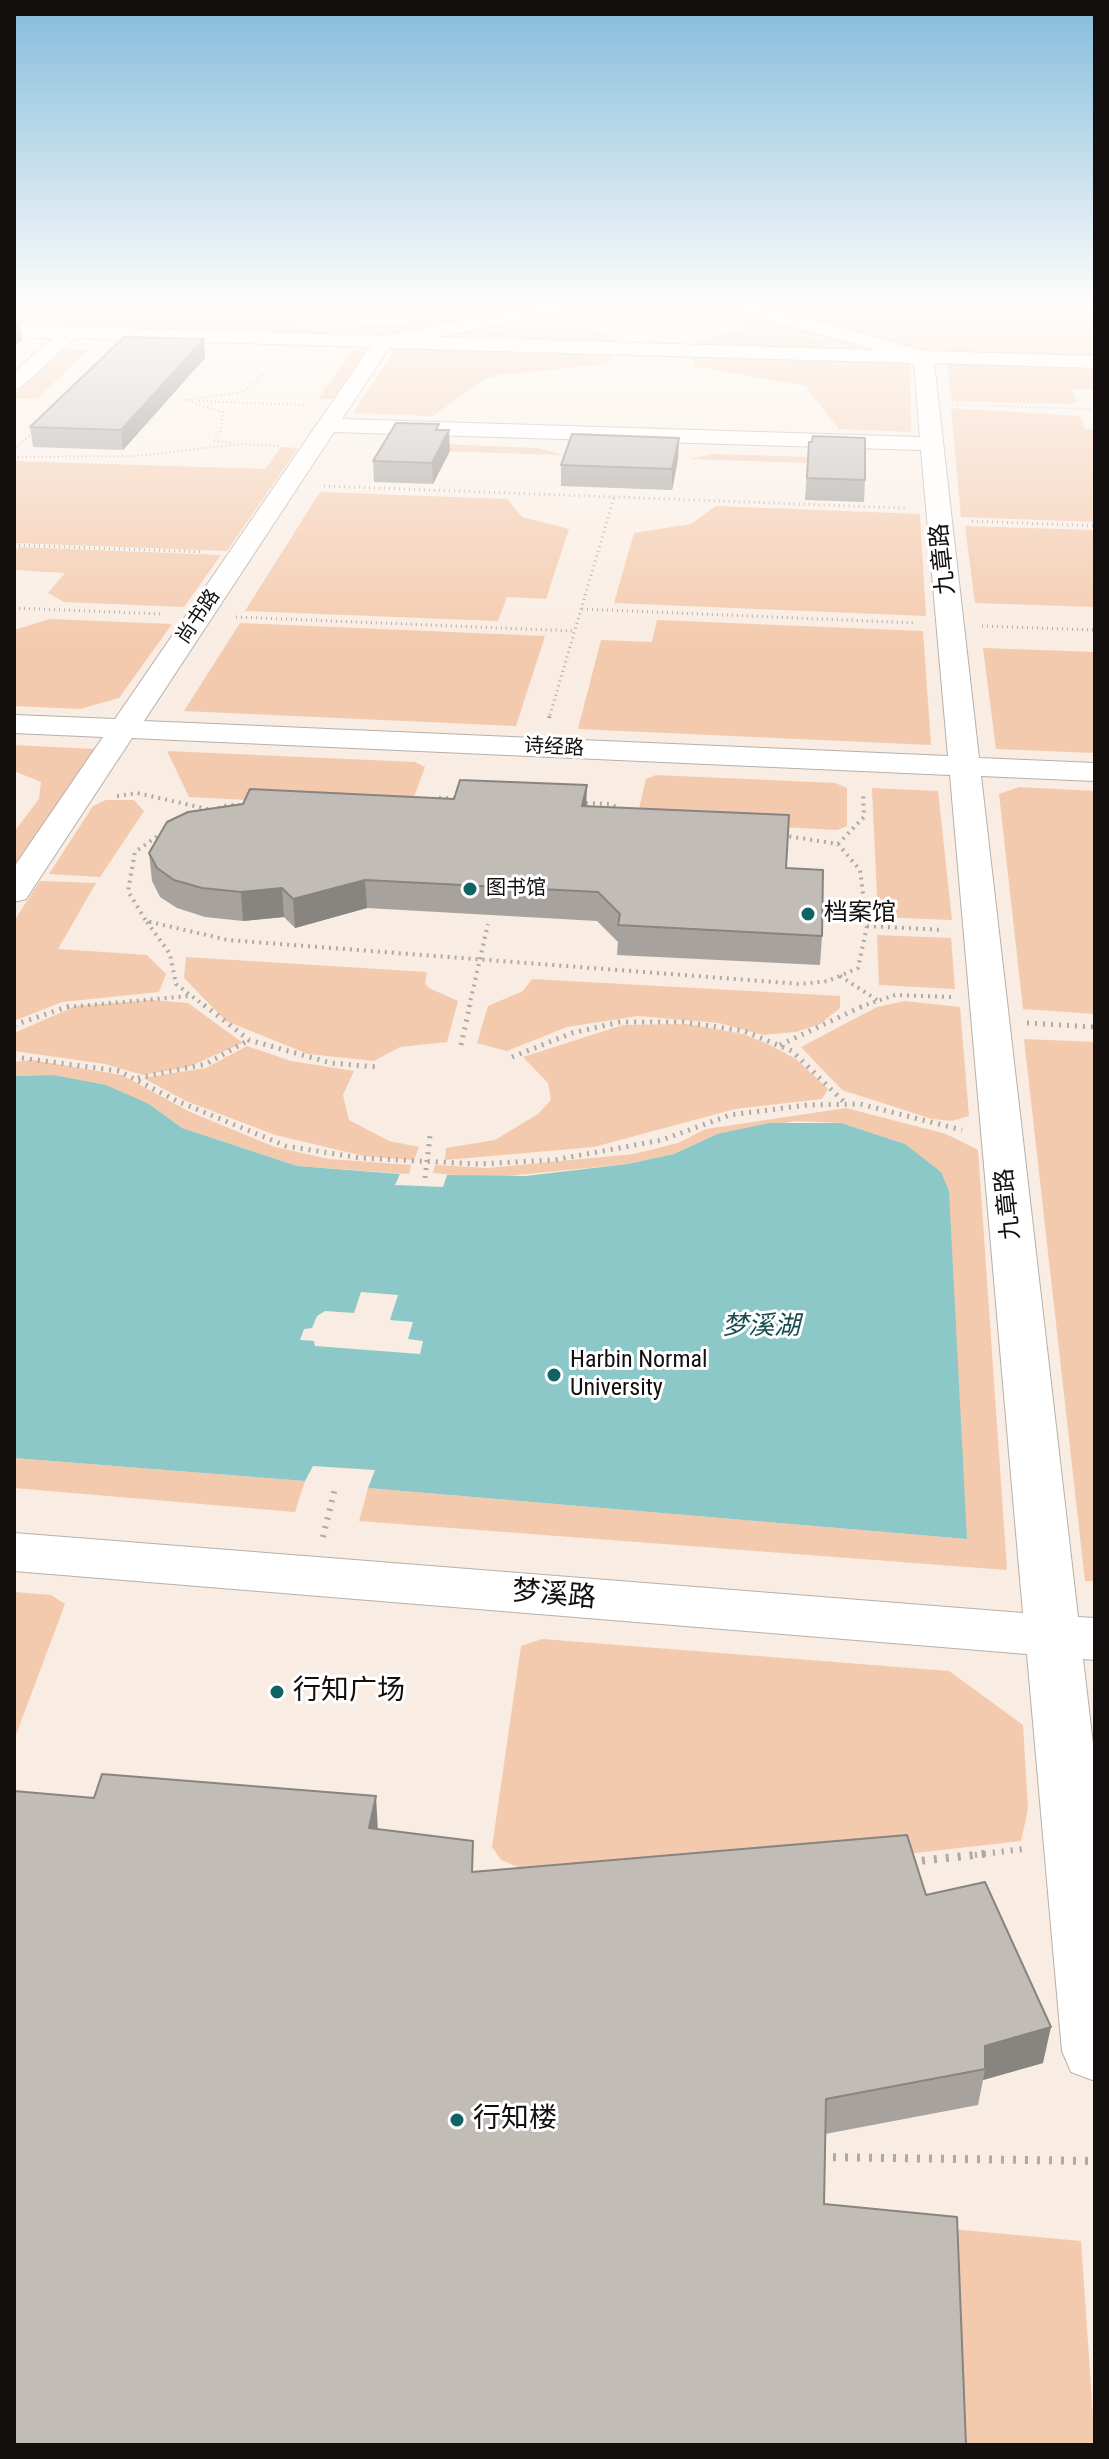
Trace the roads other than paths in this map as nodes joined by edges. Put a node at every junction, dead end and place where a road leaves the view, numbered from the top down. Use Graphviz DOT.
graph roads {
  1 [pos="331,420"];
  2 [pos="930,420"];
  3 [pos="930,424"];
  4 [pos="327,426"];
  5 [pos="14,724"];
  6 [pos="124,729"];
  7 [pos="964,766"];
  8 [pos="1095,772"];
  9 [pos="14,892"];
  10 [pos="14,1552"];
  11 [pos="1073,1637"];
  12 [pos="1095,2051"];
  1 -- 4 [label="lane, 尚书路"];
  2 -- 3 [label="lane, 九章路"];
  3 -- 4 [label="lane"];
  3 -- 7 [label="lane, 九章路"];
  4 -- 6 [label="lane, 尚书路"];
  5 -- 6 [label="lane, 诗经路"];
  6 -- 7 [label="lane, 诗经路"];
  6 -- 9 [label="lane, 尚书路"];
  7 -- 8 [label="lane, 诗经路"];
  7 -- 11 [label="lane, 九章路"];
  10 -- 11 [label="lane, 梦溪路"];
  11 -- 12 [label="lane, 九章路"];
}
